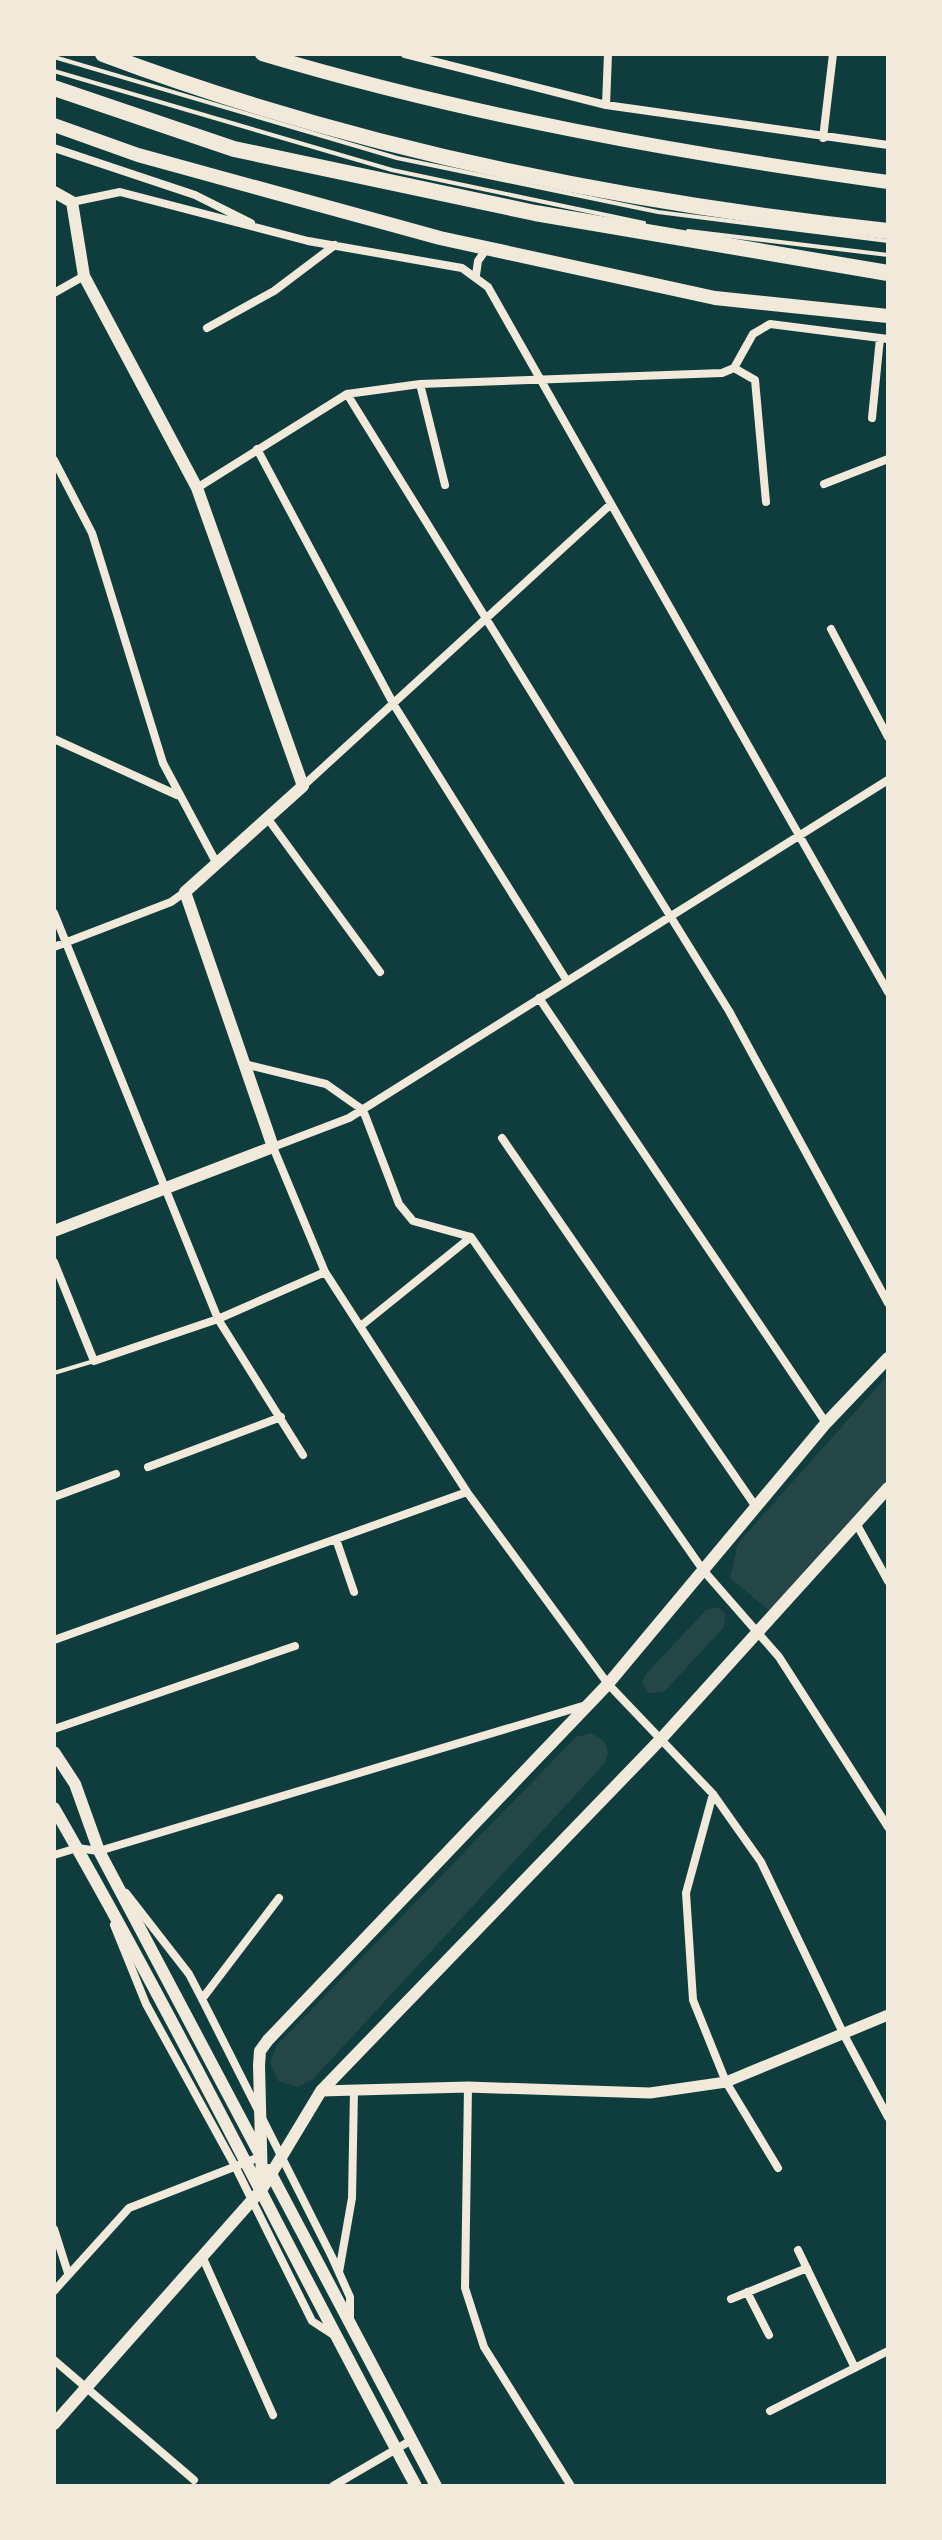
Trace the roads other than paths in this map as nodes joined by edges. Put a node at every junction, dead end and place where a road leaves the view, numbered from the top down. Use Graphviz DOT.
graph roads {
  1 [pos="103,54"];
  2 [pos="262,54"];
  3 [pos="405,54"];
  4 [pos="608,54"];
  5 [pos="833,54"];
  6 [pos="54,57"];
  7 [pos="54,71"];
  8 [pos="54,88"];
  9 [pos="606,105"];
  10 [pos="54,125"];
  11 [pos="823,138"];
  12 [pos="888,145"];
  13 [pos="54,148"];
  14 [pos="888,182"];
  15 [pos="54,192"];
  16 [pos="72,202"];
  17 [pos="268,231"];
  18 [pos="888,231"];
  19 [pos="888,241"];
  20 [pos="335,245"];
  21 [pos="487,248"];
  22 [pos="888,255"];
  23 [pos="888,273"];
  24 [pos="476,275"];
  25 [pos="84,276"];
  26 [pos="54,293"];
  27 [pos="888,316"];
  28 [pos="207,328"];
  29 [pos="884,338"];
  30 [pos="734,368"];
  31 [pos="542,381"];
  32 [pos="420,384"];
  33 [pos="347,394"];
  34 [pos="872,418"];
  35 [pos="257,449"];
  36 [pos="888,459"];
  37 [pos="54,460"];
  38 [pos="824,484"];
  39 [pos="445,485"];
  40 [pos="197,488"];
  41 [pos="766,502"];
  42 [pos="611,504"];
  43 [pos="486,621"];
  44 [pos="831,629"];
  45 [pos="394,705"];
  46 [pos="888,737"];
  47 [pos="54,739"];
  48 [pos="888,780"];
  49 [pos="303,786"];
  50 [pos="178,795"];
  51 [pos="268,819"];
  52 [pos="800,835"];
  53 [pos="217,864"];
  54 [pos="185,892"];
  55 [pos="54,913"];
  56 [pos="670,916"];
  57 [pos="66,944"];
  58 [pos="54,947"];
  59 [pos="380,972"];
  60 [pos="567,981"];
  61 [pos="888,992"];
  62 [pos="539,998"];
  63 [pos="244,1064"];
  64 [pos="363,1110"];
  65 [pos="502,1138"];
  66 [pos="273,1147"];
  67 [pos="163,1189"];
  68 [pos="54,1231"];
  69 [pos="471,1237"];
  70 [pos="54,1262"];
  71 [pos="325,1272"];
  72 [pos="888,1303"];
  73 [pos="218,1319"];
  74 [pos="362,1325"];
  75 [pos="888,1358"];
  76 [pos="94,1361"];
  77 [pos="54,1373"];
  78 [pos="281,1417"];
  79 [pos="826,1423"];
  80 [pos="303,1455"];
  81 [pos="148,1467"];
  82 [pos="116,1474"];
  83 [pos="888,1488"];
  84 [pos="467,1492"];
  85 [pos="54,1497"];
  86 [pos="756,1507"];
  87 [pos="856,1523"];
  88 [pos="336,1539"];
  89 [pos="703,1570"];
  90 [pos="888,1581"];
  91 [pos="354,1592"];
  92 [pos="757,1632"];
  93 [pos="54,1640"];
  94 [pos="295,1646"];
  95 [pos="608,1684"];
  96 [pos="590,1704"];
  97 [pos="54,1729"];
  98 [pos="660,1740"];
  99 [pos="54,1752"];
  100 [pos="713,1794"];
  101 [pos="54,1808"];
  102 [pos="888,1827"];
  103 [pos="77,1848"];
  104 [pos="99,1851"];
  105 [pos="54,1855"];
  106 [pos="113,1876"];
  107 [pos="99,1888"];
  108 [pos="279,1898"];
  109 [pos="202,1999"];
  110 [pos="888,2015"];
  111 [pos="844,2035"];
  112 [pos="726,2082"];
  113 [pos="468,2087"];
  114 [pos="354,2090"];
  115 [pos="321,2091"];
  116 [pos="259,2116"];
  117 [pos="888,2117"];
  118 [pos="281,2155"];
  119 [pos="262,2156"];
  120 [pos="248,2161"];
  121 [pos="235,2166"];
  122 [pos="778,2168"];
  123 [pos="271,2173"];
  124 [pos="262,2189"];
  125 [pos="252,2201"];
  126 [pos="54,2229"];
  127 [pos="798,2250"];
  128 [pos="202,2256"];
  129 [pos="807,2268"];
  130 [pos="338,2272"];
  131 [pos="68,2273"];
  132 [pos="54,2291"];
  133 [pos="747,2292"];
  134 [pos="731,2299"];
  135 [pos="350,2324"];
  136 [pos="769,2335"];
  137 [pos="335,2336"];
  138 [pos="888,2351"];
  139 [pos="54,2360"];
  140 [pos="855,2368"];
  141 [pos="86,2387"];
  142 [pos="770,2411"];
  143 [pos="273,2415"];
  144 [pos="54,2424"];
  145 [pos="410,2441"];
  146 [pos="396,2449"];
  147 [pos="194,2480"];
  148 [pos="333,2486"];
  149 [pos="416,2486"];
  150 [pos="436,2486"];
  151 [pos="571,2486"];
  1 -- 18 [label="highway"];
  2 -- 14 [label="highway"];
  3 -- 9 [label="street"];
  4 -- 9 [label="street"];
  5 -- 11 [label="street"];
  6 -- 19 [label="lane"];
  7 -- 22 [label="lane"];
  8 -- 23 [label="highway"];
  9 -- 11 [label="street"];
  10 -- 21 [label="highway"];
  11 -- 12 [label="street"];
  13 -- 17 [label="street"];
  15 -- 16 [label="main road"];
  16 -- 17 [label="street"];
  16 -- 25 [label="main road"];
  17 -- 20 [label="street"];
  20 -- 24 [label="street"];
  20 -- 28 [label="street"];
  21 -- 24 [label="street"];
  21 -- 27 [label="highway"];
  24 -- 31 [label="street"];
  25 -- 26 [label="street"];
  25 -- 40 [label="main road"];
  29 -- 30 [label="street"];
  29 -- 34 [label="street"];
  30 -- 31 [label="street"];
  30 -- 41 [label="street"];
  31 -- 32 [label="street"];
  31 -- 42 [label="street"];
  32 -- 33 [label="street"];
  32 -- 39 [label="street"];
  33 -- 35 [label="street"];
  33 -- 43 [label="street"];
  35 -- 40 [label="street"];
  35 -- 45 [label="street"];
  36 -- 38 [label="street"];
  37 -- 50 [label="street"];
  40 -- 49 [label="main road"];
  42 -- 43 [label="street"];
  42 -- 52 [label="street"];
  43 -- 45 [label="street"];
  43 -- 56 [label="street"];
  44 -- 46 [label="street"];
  45 -- 49 [label="street"];
  45 -- 60 [label="street"];
  47 -- 50 [label="street"];
  48 -- 52 [label="street"];
  49 -- 51 [label="main road"];
  50 -- 53 [label="street"];
  51 -- 53 [label="main road"];
  51 -- 59 [label="street"];
  52 -- 56 [label="street"];
  52 -- 61 [label="street"];
  53 -- 54 [label="main road"];
  54 -- 57 [label="street"];
  54 -- 63 [label="main road"];
  55 -- 57 [label="street"];
  56 -- 60 [label="street"];
  56 -- 72 [label="street"];
  57 -- 58 [label="street"];
  57 -- 67 [label="street"];
  60 -- 62 [label="street"];
  62 -- 64 [label="street"];
  62 -- 79 [label="street"];
  63 -- 64 [label="street"];
  63 -- 66 [label="main road"];
  64 -- 66 [label="street"];
  64 -- 69 [label="street"];
  65 -- 86 [label="street"];
  66 -- 67 [label="main road"];
  66 -- 71 [label="street"];
  67 -- 68 [label="main road"];
  67 -- 73 [label="street"];
  69 -- 74 [label="street"];
  69 -- 89 [label="street"];
  70 -- 76 [label="street"];
  71 -- 73 [label="street"];
  71 -- 74 [label="street"];
  73 -- 76 [label="street"];
  73 -- 78 [label="street"];
  74 -- 84 [label="street"];
  75 -- 79 [label="main road"];
  76 -- 77 [label="lane"];
  78 -- 80 [label="street"];
  78 -- 81 [label="street"];
  79 -- 86 [label="main road"];
  82 -- 85 [label="street"];
  83 -- 87 [label="main road"];
  84 -- 88 [label="street"];
  84 -- 95 [label="street"];
  86 -- 89 [label="main road"];
  87 -- 90 [label="street"];
  87 -- 92 [label="main road"];
  88 -- 91 [label="street"];
  88 -- 93 [label="street"];
  89 -- 92 [label="street"];
  89 -- 95 [label="main road"];
  92 -- 98 [label="main road"];
  92 -- 102 [label="street"];
  94 -- 97 [label="street"];
  95 -- 96 [label="main road"];
  95 -- 98 [label="street"];
  96 -- 104 [label="street"];
  96 -- 116 [label="main road"];
  98 -- 100 [label="street"];
  98 -- 115 [label="main road"];
  99 -- 104 [label="main road"];
  100 -- 111 [label="street"];
  100 -- 112 [label="street"];
  101 -- 103 [label="main road"];
  103 -- 104 [label="street"];
  103 -- 105 [label="street"];
  103 -- 107 [label="main road"];
  104 -- 106 [label="main road"];
  106 -- 109 [label="street"];
  106 -- 119 [label="main road"];
  107 -- 120 [label="main road"];
  107 -- 121 [label="street"];
  108 -- 109 [label="street"];
  109 -- 116 [label="street"];
  110 -- 111 [label="street"];
  111 -- 112 [label="street"];
  111 -- 117 [label="street"];
  112 -- 113 [label="street"];
  112 -- 122 [label="street"];
  113 -- 114 [label="street"];
  113 -- 151 [label="street"];
  114 -- 115 [label="street"];
  114 -- 130 [label="street"];
  115 -- 118 [label="main road"];
  116 -- 118 [label="street"];
  116 -- 119 [label="main road"];
  118 -- 123 [label="main road"];
  118 -- 130 [label="street"];
  119 -- 120 [label="street"];
  119 -- 123 [label="main road"];
  119 -- 124 [label="main road"];
  120 -- 121 [label="street"];
  120 -- 124 [label="main road"];
  121 -- 125 [label="street"];
  121 -- 131 [label="street"];
  123 -- 124 [label="main road"];
  123 -- 135 [label="main road"];
  124 -- 125 [label="main road"];
  124 -- 137 [label="main road"];
  125 -- 128 [label="main road"];
  125 -- 137 [label="street"];
  126 -- 131 [label="street"];
  127 -- 129 [label="street"];
  128 -- 141 [label="main road"];
  128 -- 143 [label="street"];
  129 -- 133 [label="street"];
  129 -- 140 [label="street"];
  130 -- 135 [label="street"];
  131 -- 132 [label="street"];
  133 -- 134 [label="street"];
  133 -- 136 [label="street"];
  135 -- 145 [label="main road"];
  137 -- 146 [label="main road"];
  138 -- 140 [label="street"];
  139 -- 141 [label="street"];
  140 -- 142 [label="street"];
  141 -- 144 [label="main road"];
  141 -- 147 [label="street"];
  145 -- 146 [label="street"];
  145 -- 150 [label="main road"];
  146 -- 148 [label="street"];
  146 -- 149 [label="main road"];
}
